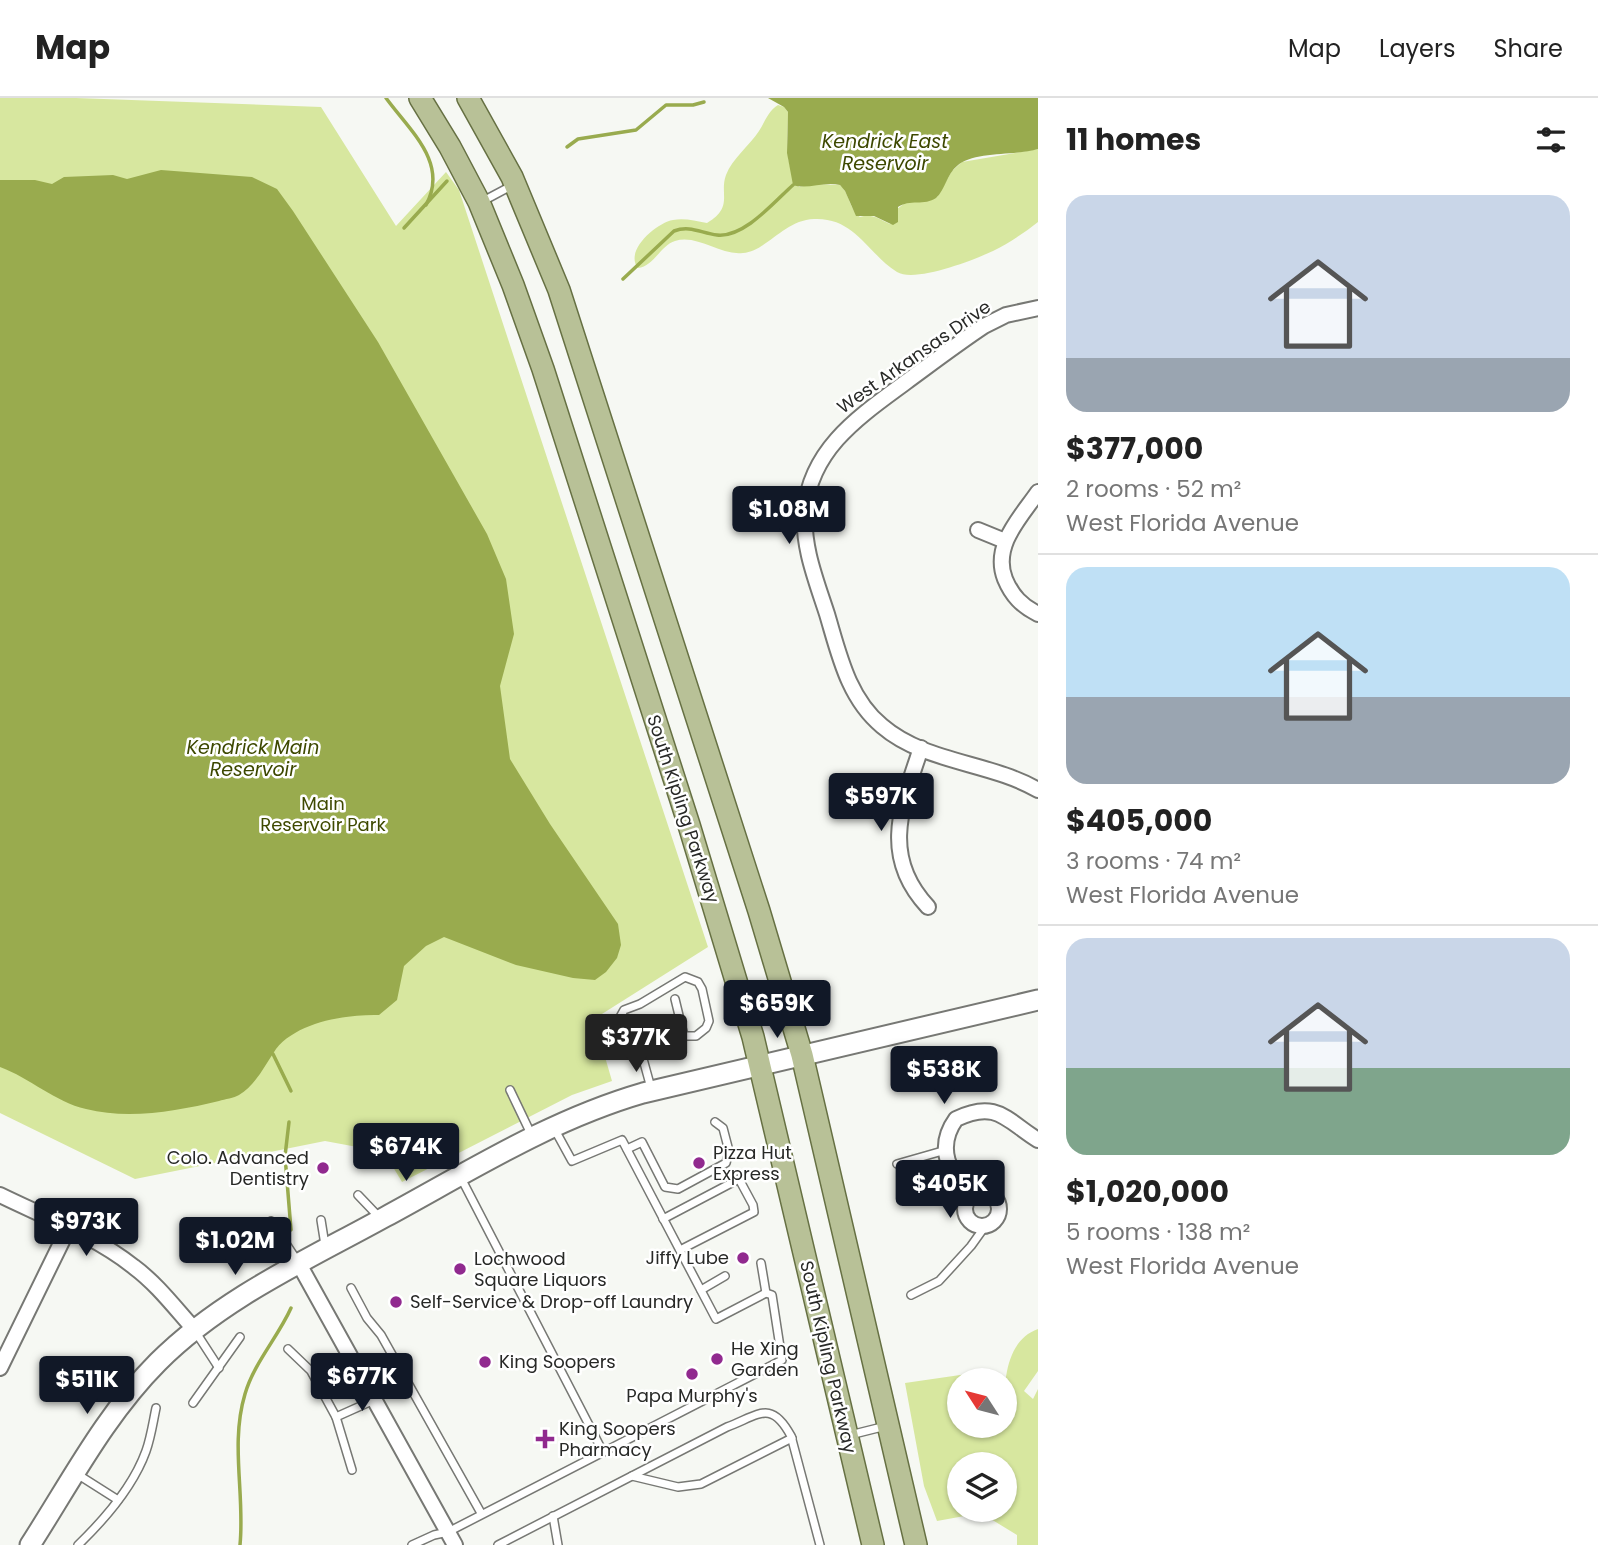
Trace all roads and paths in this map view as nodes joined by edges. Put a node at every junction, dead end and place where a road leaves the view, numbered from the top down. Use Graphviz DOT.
graph roads {
  1 [pos="420,98"];
  2 [pos="468,98"];
  3 [pos="515,184"];
  4 [pos="479,202"];
  5 [pos="1038,308"];
  6 [pos="1038,492"];
  7 [pos="978,530"];
  8 [pos="1005,541"];
  9 [pos="1036,613"];
  10 [pos="921,748"];
  11 [pos="1038,790"];
  12 [pos="928,907"];
  13 [pos="675,999"];
  14 [pos="1038,1000"];
  15 [pos="684,1036"];
  16 [pos="640,1048"];
  17 [pos="802,1055"];
  18 [pos="760,1065"];
  19 [pos="510,1090"];
  20 [pos="652,1091"];
  21 [pos="715,1122"];
  22 [pos="552,1126"];
  23 [pos="532,1136"];
  24 [pos="1038,1140"];
  25 [pos="626,1149"];
  26 [pos="947,1150"];
  27 [pos="897,1164"];
  28 [pos="460,1176"];
  29 [pos="0,1195"];
  30 [pos="358,1195"];
  31 [pos="970,1197"];
  32 [pos="381,1219"];
  33 [pos="663,1219"];
  34 [pos="321,1220"];
  35 [pos="986,1225"];
  36 [pos="68,1229"];
  37 [pos="325,1250"];
  38 [pos="680,1250"];
  39 [pos="229,1252"];
  40 [pos="299,1264"];
  41 [pos="761,1264"];
  42 [pos="725,1276"];
  43 [pos="351,1289"];
  44 [pos="701,1290"];
  45 [pos="766,1293"];
  46 [pos="911,1295"];
  47 [pos="194,1329"];
  48 [pos="240,1338"];
  49 [pos="288,1349"];
  50 [pos="0,1368"];
  51 [pos="219,1368"];
  52 [pos="375,1400"];
  53 [pos="193,1403"];
  54 [pos="156,1408"];
  55 [pos="336,1417"];
  56 [pos="887,1426"];
  57 [pos="846,1436"];
  58 [pos="792,1438"];
  59 [pos="603,1452"];
  60 [pos="352,1470"];
  61 [pos="75,1473"];
  62 [pos="631,1476"];
  63 [pos="118,1500"];
  64 [pos="481,1513"];
  65 [pos="553,1516"];
  66 [pos="447,1532"];
  67 [pos="30,1545"];
  68 [pos="78,1545"];
  69 [pos="412,1545"];
  70 [pos="455,1545"];
  71 [pos="498,1545"];
  72 [pos="558,1545"];
  73 [pos="820,1545"];
  74 [pos="873,1545"];
  75 [pos="916,1545"];
  1 -- 4 [label="main road, South Kipling Parkway"];
  2 -- 3 [label="main road"];
  3 -- 4 [label="lane"];
  3 -- 17 [label="main road"];
  4 -- 18 [label="main road, South Kipling Parkway"];
  5 -- 10 [label="street, West Arkansas Drive"];
  6 -- 8 [label="street"];
  7 -- 8 [label="street"];
  8 -- 9 [label="street"];
  10 -- 11 [label="street, West Arkansas Drive"];
  10 -- 12 [label="street"];
  13 -- 15 [label="lane"];
  14 -- 17 [label="street"];
  15 -- 16 [label="lane"];
  15 -- 16 [label="lane"];
  16 -- 20 [label="lane"];
  17 -- 18 [label="street"];
  17 -- 56 [label="main road"];
  18 -- 20 [label="street"];
  18 -- 57 [label="main road, South Kipling Parkway"];
  19 -- 23 [label="lane"];
  20 -- 22 [label="street"];
  21 -- 25 [label="lane"];
  22 -- 23 [label="street"];
  22 -- 25 [label="lane"];
  23 -- 28 [label="street"];
  24 -- 26 [label="street"];
  25 -- 33 [label="lane"];
  26 -- 27 [label="lane"];
  26 -- 31 [label="street"];
  28 -- 32 [label="street"];
  28 -- 59 [label="lane"];
  29 -- 36 [label="street"];
  30 -- 32 [label="lane"];
  31 -- 35 [label="street"];
  31 -- 35 [label="street"];
  32 -- 37 [label="street"];
  33 -- 38 [label="lane"];
  33 -- 38 [label="lane"];
  34 -- 37 [label="lane"];
  35 -- 46 [label="lane"];
  36 -- 47 [label="street"];
  36 -- 50 [label="street"];
  37 -- 40 [label="street"];
  38 -- 44 [label="lane"];
  39 -- 40 [label="lane"];
  40 -- 47 [label="street"];
  40 -- 52 [label="street"];
  41 -- 45 [label="lane"];
  42 -- 44 [label="lane"];
  43 -- 64 [label="lane"];
  44 -- 45 [label="lane"];
  45 -- 59 [label="lane"];
  47 -- 51 [label="lane"];
  47 -- 61 [label="street"];
  48 -- 51 [label="lane"];
  49 -- 55 [label="lane"];
  51 -- 53 [label="lane"];
  52 -- 55 [label="lane"];
  52 -- 66 [label="street"];
  54 -- 63 [label="lane"];
  55 -- 60 [label="lane"];
  56 -- 57 [label="lane"];
  56 -- 75 [label="main road"];
  57 -- 74 [label="main road, South Kipling Parkway"];
  58 -- 62 [label="lane"];
  58 -- 62 [label="lane"];
  58 -- 73 [label="lane"];
  59 -- 64 [label="lane"];
  61 -- 63 [label="lane"];
  61 -- 67 [label="street"];
  62 -- 65 [label="lane"];
  63 -- 68 [label="lane"];
  64 -- 66 [label="lane"];
  65 -- 71 [label="lane"];
  65 -- 72 [label="lane"];
  66 -- 69 [label="lane"];
  66 -- 70 [label="street"];
}
